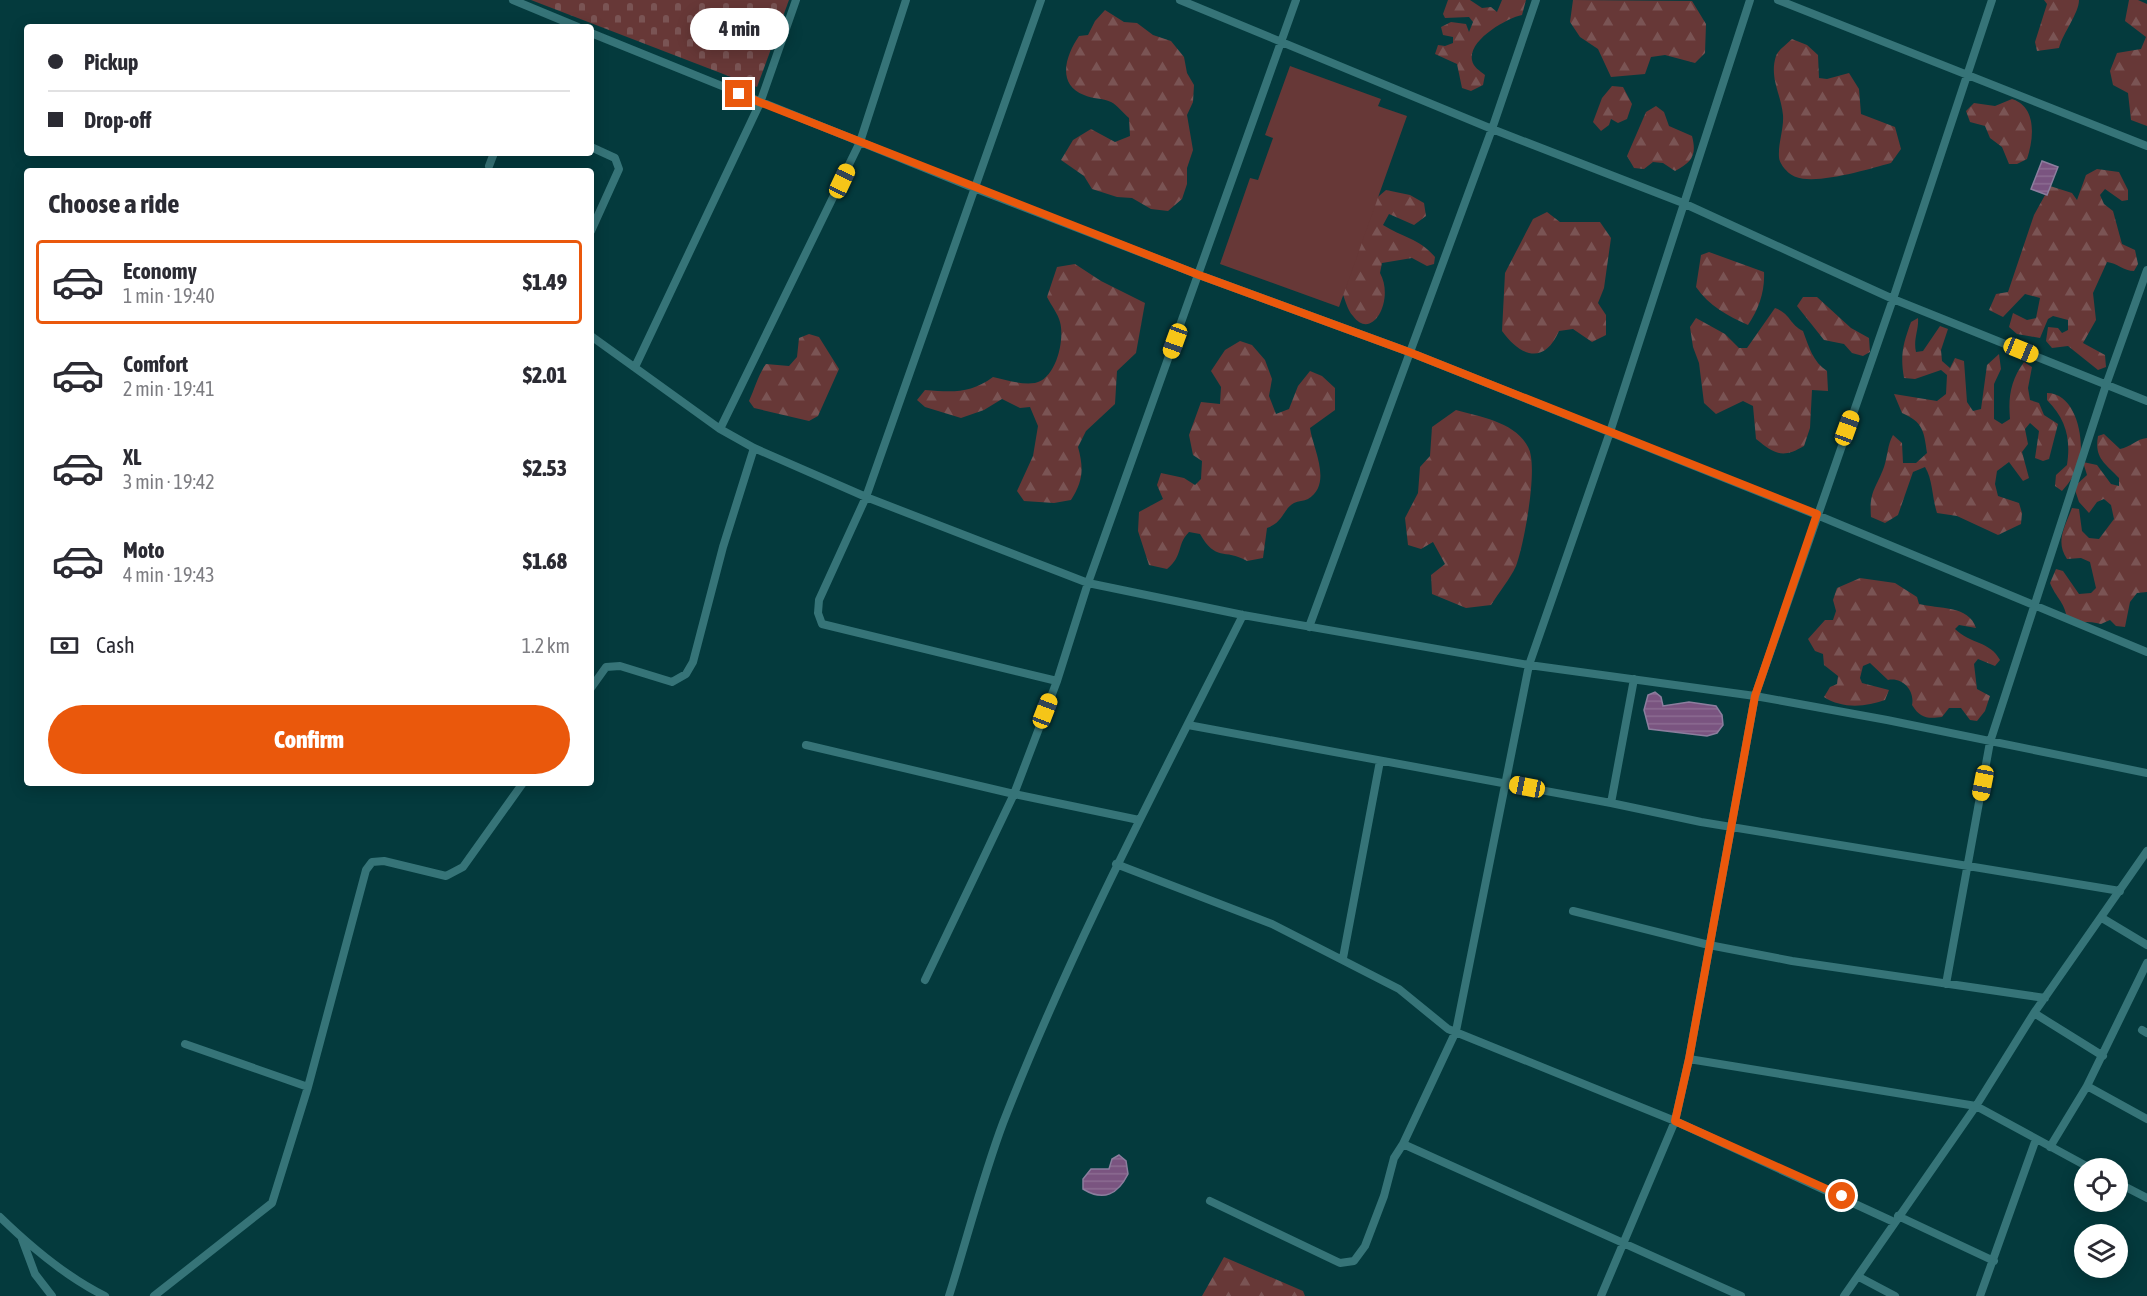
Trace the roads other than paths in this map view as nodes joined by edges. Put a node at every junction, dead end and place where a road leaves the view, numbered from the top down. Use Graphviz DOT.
graph roads {
  1 [pos="513,0"];
  2 [pos="796,0"];
  3 [pos="906,0"];
  4 [pos="1041,0"];
  5 [pos="1180,0"];
  6 [pos="1296,0"];
  7 [pos="1536,0"];
  8 [pos="1750,0"];
  9 [pos="1778,0"];
  10 [pos="1992,0"];
  11 [pos="571,24"];
  12 [pos="594,34"];
  13 [pos="1281,41"];
  14 [pos="1968,77"];
  15 [pos="760,103"];
  16 [pos="1492,129"];
  17 [pos="860,142"];
  18 [pos="2147,146"];
  19 [pos="594,148"];
  20 [pos="493,156"];
  21 [pos="489,166"];
  22 [pos="974,188"];
  23 [pos="1683,203"];
  24 [pos="594,224"];
  25 [pos="2147,270"];
  26 [pos="1199,275"];
  27 [pos="1893,299"];
  28 [pos="594,338"];
  29 [pos="1409,352"];
  30 [pos="635,367"];
  31 [pos="2106,385"];
  32 [pos="2147,401"];
  33 [pos="720,429"];
  34 [pos="1610,432"];
  35 [pos="754,448"];
  36 [pos="866,497"];
  37 [pos="1817,514"];
  38 [pos="1088,583"];
  39 [pos="2035,606"];
  40 [pos="1243,615"];
  41 [pos="1309,627"];
  42 [pos="2147,652"];
  43 [pos="1529,665"];
  44 [pos="1634,679"];
  45 [pos="1057,681"];
  46 [pos="594,684"];
  47 [pos="1755,696"];
  48 [pos="1188,725"];
  49 [pos="1990,742"];
  50 [pos="806,745"];
  51 [pos="1380,761"];
  52 [pos="2147,773"];
  53 [pos="1504,783"];
  54 [pos="521,786"];
  55 [pos="1014,794"];
  56 [pos="1611,802"];
  57 [pos="1139,820"];
  58 [pos="1730,825"];
  59 [pos="2147,852"];
  60 [pos="1116,864"];
  61 [pos="1967,864"];
  62 [pos="2120,891"];
  63 [pos="1574,911"];
  64 [pos="2102,918"];
  65 [pos="1709,945"];
  66 [pos="2147,945"];
  67 [pos="1343,958"];
  68 [pos="2147,963"];
  69 [pos="925,980"];
  70 [pos="1946,984"];
  71 [pos="2045,998"];
  72 [pos="2034,1013"];
  73 [pos="1456,1031"];
  74 [pos="185,1044"];
  75 [pos="2103,1056"];
  76 [pos="1689,1059"];
  77 [pos="2087,1086"];
  78 [pos="308,1087"];
  79 [pos="1976,1106"];
  80 [pos="2147,1119"];
  81 [pos="1675,1121"];
  82 [pos="2036,1138"];
  83 [pos="1404,1144"];
  84 [pos="2050,1148"];
  85 [pos="2074,1160"];
  86 [pos="2128,1188"];
  87 [pos="2147,1198"];
  88 [pos="1210,1201"];
  89 [pos="0,1217"];
  90 [pos="1896,1219"];
  91 [pos="22,1239"];
  92 [pos="1623,1244"];
  93 [pos="1994,1261"];
  94 [pos="1859,1277"];
  95 [pos="52,1296"];
  96 [pos="105,1296"];
  97 [pos="154,1296"];
  98 [pos="949,1296"];
  99 [pos="1601,1296"];
  100 [pos="1741,1296"];
  101 [pos="1844,1296"];
  102 [pos="1895,1296"];
  103 [pos="1980,1296"];
  1 -- 11 [label="street"];
  2 -- 15 [label="street"];
  3 -- 17 [label="street"];
  4 -- 22 [label="street"];
  5 -- 13 [label="street"];
  6 -- 13 [label="street"];
  7 -- 16 [label="street"];
  8 -- 23 [label="street"];
  9 -- 14 [label="street"];
  10 -- 14 [label="street"];
  12 -- 15 [label="street"];
  13 -- 16 [label="street"];
  13 -- 26 [label="street"];
  14 -- 18 [label="street"];
  14 -- 27 [label="street"];
  15 -- 17 [label="street"];
  15 -- 30 [label="street"];
  16 -- 23 [label="street"];
  16 -- 29 [label="street"];
  17 -- 22 [label="street"];
  17 -- 33 [label="street"];
  19 -- 24 [label="street"];
  20 -- 21 [label="street"];
  22 -- 26 [label="street"];
  22 -- 36 [label="street"];
  23 -- 27 [label="street"];
  23 -- 34 [label="street"];
  25 -- 31 [label="street"];
  26 -- 29 [label="street"];
  26 -- 38 [label="street"];
  27 -- 31 [label="street"];
  27 -- 37 [label="street"];
  28 -- 30 [label="street"];
  29 -- 34 [label="street"];
  29 -- 41 [label="street"];
  30 -- 33 [label="street"];
  31 -- 32 [label="street"];
  31 -- 39 [label="street"];
  33 -- 35 [label="street"];
  34 -- 37 [label="street"];
  34 -- 43 [label="street"];
  35 -- 36 [label="street"];
  35 -- 46 [label="street"];
  36 -- 38 [label="street"];
  36 -- 45 [label="street"];
  37 -- 39 [label="street"];
  37 -- 47 [label="street"];
  38 -- 40 [label="street"];
  38 -- 45 [label="street"];
  39 -- 42 [label="street"];
  39 -- 49 [label="street"];
  40 -- 41 [label="street"];
  40 -- 48 [label="street"];
  41 -- 43 [label="street"];
  43 -- 44 [label="street"];
  43 -- 53 [label="street"];
  44 -- 47 [label="street"];
  44 -- 56 [label="street"];
  45 -- 55 [label="street"];
  47 -- 49 [label="street"];
  47 -- 58 [label="street"];
  48 -- 51 [label="street"];
  48 -- 57 [label="street"];
  49 -- 52 [label="street"];
  49 -- 61 [label="street"];
  50 -- 55 [label="street"];
  51 -- 53 [label="street"];
  51 -- 67 [label="street"];
  53 -- 56 [label="street"];
  53 -- 73 [label="street"];
  54 -- 78 [label="street"];
  55 -- 57 [label="street"];
  55 -- 69 [label="street"];
  56 -- 58 [label="street"];
  57 -- 60 [label="street"];
  58 -- 61 [label="street"];
  58 -- 65 [label="street"];
  59 -- 62 [label="street"];
  60 -- 67 [label="street"];
  60 -- 98 [label="street"];
  61 -- 62 [label="street"];
  61 -- 70 [label="street"];
  62 -- 64 [label="street"];
  63 -- 65 [label="street"];
  64 -- 66 [label="street"];
  64 -- 71 [label="street"];
  65 -- 70 [label="street"];
  65 -- 76 [label="street"];
  67 -- 73 [label="street"];
  68 -- 75 [label="street"];
  70 -- 71 [label="street"];
  71 -- 72 [label="street"];
  72 -- 75 [label="street"];
  72 -- 79 [label="street"];
  73 -- 81 [label="street"];
  73 -- 83 [label="street"];
  74 -- 78 [label="street"];
  75 -- 77 [label="street"];
  76 -- 79 [label="street"];
  76 -- 81 [label="street"];
  77 -- 80 [label="street"];
  77 -- 84 [label="street"];
  78 -- 97 [label="street"];
  79 -- 82 [label="street"];
  79 -- 90 [label="street"];
  81 -- 90 [label="street"];
  81 -- 92 [label="street"];
  82 -- 84 [label="street"];
  82 -- 93 [label="street"];
  83 -- 88 [label="street"];
  83 -- 92 [label="street"];
  84 -- 85 [label="street"];
  86 -- 87 [label="street"];
  89 -- 91 [label="street"];
  90 -- 93 [label="street"];
  90 -- 94 [label="street"];
  91 -- 95 [label="street"];
  91 -- 96 [label="street"];
  92 -- 99 [label="street"];
  92 -- 100 [label="street"];
  93 -- 103 [label="street"];
  94 -- 101 [label="street"];
  94 -- 102 [label="street"];
}
